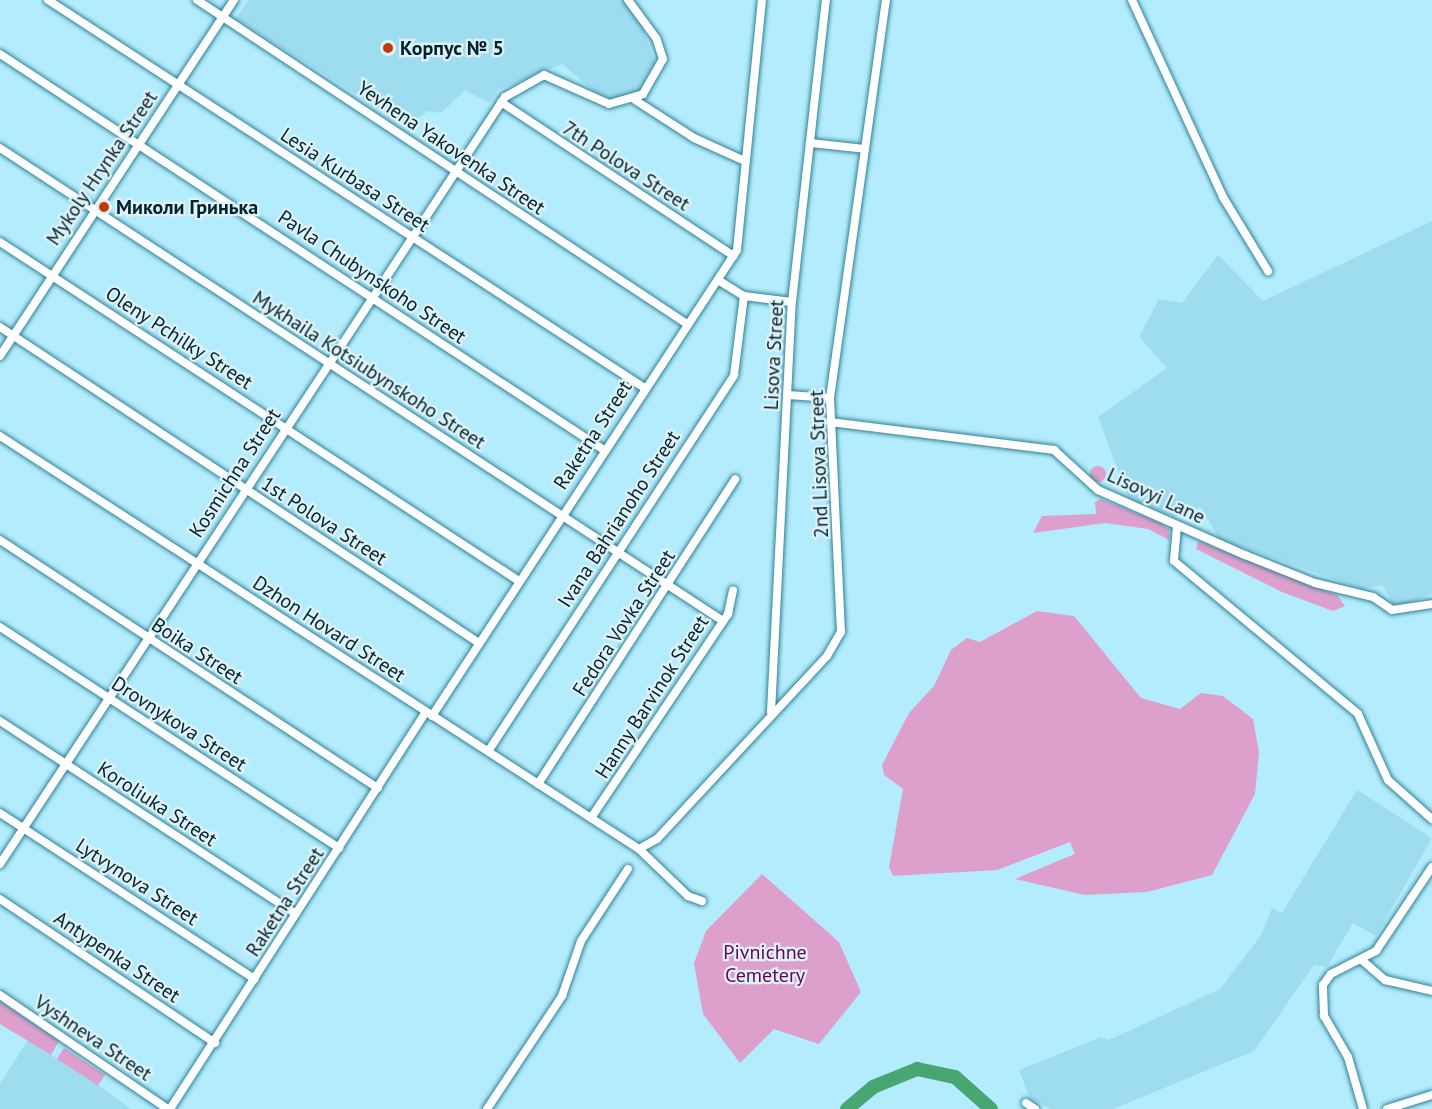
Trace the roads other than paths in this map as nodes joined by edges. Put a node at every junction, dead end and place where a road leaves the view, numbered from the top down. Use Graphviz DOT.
graph roads {
  1 [pos="48,0"];
  2 [pos="196,0"];
  3 [pos="234,0"];
  4 [pos="628,0"];
  5 [pos="762,0"];
  6 [pos="826,0"];
  7 [pos="886,0"];
  8 [pos="1132,0"];
  9 [pos="223,17"];
  10 [pos="0,54"];
  11 [pos="178,85"];
  12 [pos="636,100"];
  13 [pos="501,102"];
  14 [pos="810,143"];
  15 [pos="139,145"];
  16 [pos="0,148"];
  17 [pos="865,149"];
  18 [pos="746,161"];
  19 [pos="453,170"];
  20 [pos="95,210"];
  21 [pos="410,236"];
  22 [pos="0,242"];
  23 [pos="734,256"];
  24 [pos="1268,271"];
  25 [pos="51,275"];
  26 [pos="718,280"];
  27 [pos="370,296"];
  28 [pos="744,296"];
  29 [pos="792,302"];
  30 [pos="687,324"];
  31 [pos="0,327"];
  32 [pos="13,336"];
  33 [pos="0,356"];
  34 [pos="328,363"];
  35 [pos="643,387"];
  36 [pos="788,395"];
  37 [pos="830,398"];
  38 [pos="830,422"];
  39 [pos="284,426"];
  40 [pos="0,436"];
  41 [pos="604,450"];
  42 [pos="735,479"];
  43 [pos="245,489"];
  44 [pos="562,515"];
  45 [pos="1178,526"];
  46 [pos="0,540"];
  47 [pos="616,551"];
  48 [pos="196,562"];
  49 [pos="519,581"];
  50 [pos="669,585"];
  51 [pos="733,591"];
  52 [pos="1432,604"];
  53 [pos="720,619"];
  54 [pos="0,627"];
  55 [pos="146,637"];
  56 [pos="479,643"];
  57 [pos="108,697"];
  58 [pos="771,712"];
  59 [pos="429,714"];
  60 [pos="0,720"];
  61 [pos="489,750"];
  62 [pos="65,764"];
  63 [pos="538,784"];
  64 [pos="378,788"];
  65 [pos="0,813"];
  66 [pos="591,818"];
  67 [pos="1432,819"];
  68 [pos="23,828"];
  69 [pos="339,848"];
  70 [pos="639,849"];
  71 [pos="0,864"];
  72 [pos="1432,867"];
  73 [pos="628,869"];
  74 [pos="0,899"];
  75 [pos="702,901"];
  76 [pos="296,914"];
  77 [pos="1363,961"];
  78 [pos="255,980"];
  79 [pos="1432,991"];
  80 [pos="0,995"];
  81 [pos="215,1043"];
  82 [pos="1432,1095"];
  83 [pos="1026,1103"];
  84 [pos="169,1109"];
  85 [pos="487,1109"];
  86 [pos="1035,1109"];
  87 [pos="1363,1109"];
  88 [pos="1387,1109"];
  1 -- 11 [label="street, Lesia Kurbasa Street"];
  2 -- 9 [label="street, Yevhena Yakovenka Street"];
  3 -- 9 [label="street, Mykoly Hrynka Street"];
  4 -- 12 [label="street"];
  5 -- 18 [label="street, Raketna Street"];
  6 -- 14 [label="street, Lisova Street"];
  7 -- 17 [label="street, 2nd Lisova Street"];
  8 -- 24 [label="street"];
  9 -- 11 [label="street, Mykoly Hrynka Street"];
  9 -- 19 [label="street, Yevhena Yakovenka Street"];
  10 -- 15 [label="street, Pavla Chubynskoho Street"];
  11 -- 15 [label="street, Mykoly Hrynka Street"];
  11 -- 21 [label="street, Lesia Kurbasa Street"];
  12 -- 13 [label="street"];
  12 -- 18 [label="street"];
  13 -- 19 [label="street, Kosmichna Street"];
  13 -- 23 [label="street, 7th Polova Street"];
  14 -- 17 [label="street"];
  14 -- 29 [label="street, Lisova Street"];
  15 -- 20 [label="street, Mykoly Hrynka Street"];
  15 -- 27 [label="street, Pavla Chubynskoho Street"];
  16 -- 20 [label="street, Mykhaila Kotsiubynskoho Street"];
  17 -- 37 [label="street, 2nd Lisova Street"];
  18 -- 23 [label="street, Raketna Street"];
  19 -- 21 [label="street, Kosmichna Street"];
  19 -- 30 [label="street, Yevhena Yakovenka Street"];
  20 -- 25 [label="street, Mykoly Hrynka Street"];
  20 -- 34 [label="street, Mykhaila Kotsiubynskoho Street"];
  21 -- 27 [label="street, Kosmichna Street"];
  21 -- 35 [label="street, Lesia Kurbasa Street"];
  22 -- 25 [label="street, Oleny Pchilky Street"];
  23 -- 26 [label="street, Raketna Street"];
  25 -- 32 [label="street, Mykoly Hrynka Street"];
  25 -- 39 [label="street, Oleny Pchilky Street"];
  26 -- 28 [label="street"];
  26 -- 30 [label="street, Raketna Street"];
  27 -- 34 [label="street, Kosmichna Street"];
  27 -- 41 [label="street, Pavla Chubynskoho Street"];
  28 -- 29 [label="street"];
  28 -- 47 [label="street, Ivana Bahrianoho Street"];
  29 -- 36 [label="street, Lisova Street"];
  30 -- 35 [label="street, Raketna Street"];
  31 -- 32 [label="street, 1st Polova Street"];
  32 -- 33 [label="street, Mykoly Hrynka Street"];
  32 -- 43 [label="street, 1st Polova Street"];
  34 -- 39 [label="street, Kosmichna Street"];
  34 -- 44 [label="street, Mykhaila Kotsiubynskoho Street"];
  35 -- 41 [label="street, Raketna Street"];
  36 -- 37 [label="street"];
  36 -- 58 [label="street, Lisova Street"];
  37 -- 38 [label="street, 2nd Lisova Street"];
  38 -- 45 [label="street, Lisovyi Lane"];
  38 -- 58 [label="street, 2nd Lisova Street"];
  39 -- 43 [label="street, Kosmichna Street"];
  39 -- 49 [label="street, Oleny Pchilky Street"];
  40 -- 48 [label="street, Dzhon Hovard Street"];
  41 -- 44 [label="street, Raketna Street"];
  42 -- 50 [label="street, Fedora Vovka Street"];
  43 -- 48 [label="street, Kosmichna Street"];
  43 -- 56 [label="street, 1st Polova Street"];
  44 -- 47 [label="street, Mykhaila Kotsiubynskoho Street"];
  44 -- 49 [label="street, Raketna Street"];
  45 -- 52 [label="street, Lisovyi Lane"];
  45 -- 67 [label="street"];
  46 -- 55 [label="street, Boika Street"];
  47 -- 50 [label="street, Mykhaila Kotsiubynskoho Street"];
  47 -- 61 [label="street, Ivana Bahrianoho Street"];
  48 -- 55 [label="street, Kosmichna Street"];
  48 -- 59 [label="street, Dzhon Hovard Street"];
  49 -- 56 [label="street, Raketna Street"];
  50 -- 53 [label="street, Mykhaila Kotsiubynskoho Street"];
  50 -- 63 [label="street, Fedora Vovka Street"];
  51 -- 53 [label="street, Hanny Barvinok Street"];
  53 -- 66 [label="street, Hanny Barvinok Street"];
  54 -- 57 [label="street, Drovnykova Street"];
  55 -- 57 [label="street, Kosmichna Street"];
  55 -- 64 [label="street, Boika Street"];
  56 -- 59 [label="street, Raketna Street"];
  57 -- 62 [label="street, Kosmichna Street"];
  57 -- 69 [label="street, Drovnykova Street"];
  58 -- 70 [label="street, 2nd Lisova Street"];
  59 -- 61 [label="street, Dzhon Hovard Street"];
  59 -- 64 [label="street, Raketna Street"];
  60 -- 62 [label="street, Koroliuka Street"];
  61 -- 63 [label="street, Dzhon Hovard Street"];
  62 -- 68 [label="street, Kosmichna Street"];
  62 -- 76 [label="street, Koroliuka Street"];
  63 -- 66 [label="street, Dzhon Hovard Street"];
  64 -- 69 [label="street, Raketna Street"];
  65 -- 68 [label="street, Lytvynova Street"];
  66 -- 70 [label="street, Dzhon Hovard Street"];
  68 -- 71 [label="street, Kosmichna Street"];
  68 -- 78 [label="street, Lytvynova Street"];
  69 -- 76 [label="street, Raketna Street"];
  70 -- 75 [label="street, Dzhon Hovard Street"];
  72 -- 77 [label="street"];
  73 -- 85 [label="street"];
  74 -- 81 [label="street, Antypenka Street"];
  76 -- 78 [label="street, Raketna Street"];
  77 -- 79 [label="street"];
  77 -- 87 [label="street"];
  78 -- 81 [label="street, Raketna Street"];
  80 -- 84 [label="street, Vyshneva Street"];
  81 -- 84 [label="street, Raketna Street"];
  82 -- 88 [label="street"];
  83 -- 86 [label="street"];
}
